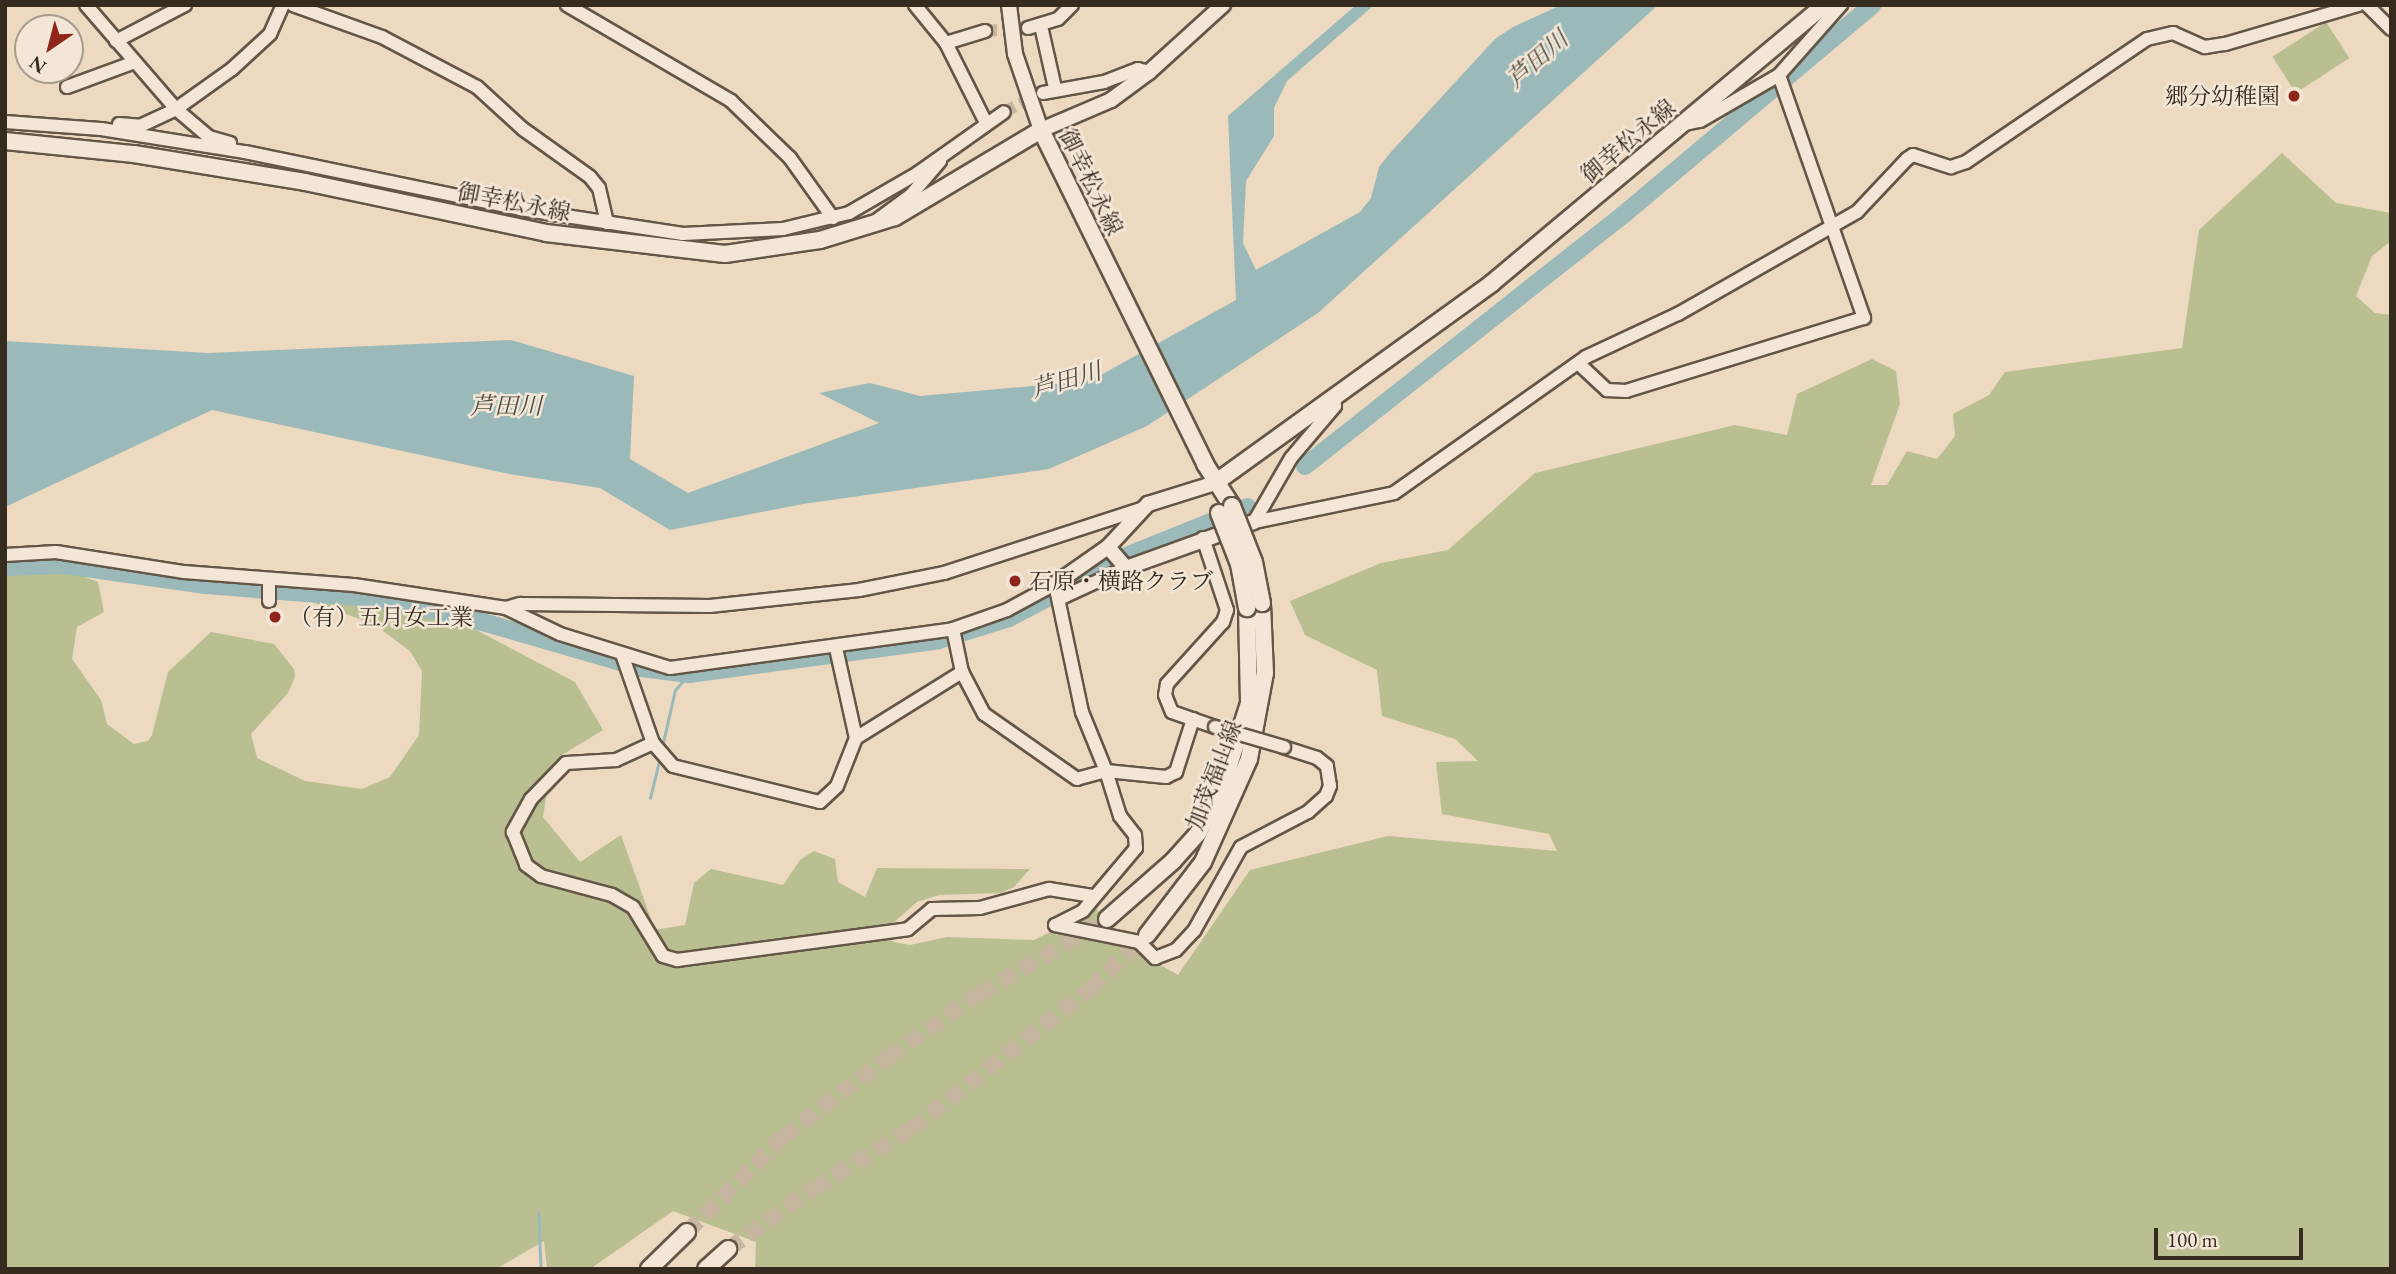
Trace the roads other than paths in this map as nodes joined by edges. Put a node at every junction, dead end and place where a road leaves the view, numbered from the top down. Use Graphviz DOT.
graph roads {
  1 [pos="86,5"];
  2 [pos="185,5"];
  3 [pos="283,5"];
  4 [pos="293,5"];
  5 [pos="567,5"];
  6 [pos="915,5"];
  7 [pos="1009,5"];
  8 [pos="1072,5"];
  9 [pos="1223,5"];
  10 [pos="1825,5"];
  11 [pos="1841,5"];
  12 [pos="2358,5"];
  13 [pos="2367,5"];
  14 [pos="2391,29"];
  15 [pos="985,32"];
  16 [pos="116,41"];
  17 [pos="946,43"];
  18 [pos="135,62"];
  19 [pos="1149,72"];
  20 [pos="1781,80"];
  21 [pos="67,87"];
  22 [pos="176,109"];
  23 [pos="1004,112"];
  24 [pos="5,122"];
  25 [pos="986,123"];
  26 [pos="1684,124"];
  27 [pos="101,129"];
  28 [pos="1041,131"];
  29 [pos="5,141"];
  30 [pos="245,152"];
  31 [pos="946,152"];
  32 [pos="833,218"];
  33 [pos="610,224"];
  34 [pos="1829,226"];
  35 [pos="868,227"];
  36 [pos="683,252"];
  37 [pos="1578,363"];
  38 [pos="1334,395"];
  39 [pos="1215,483"];
  40 [pos="1141,509"];
  41 [pos="1254,522"];
  42 [pos="1203,538"];
  43 [pos="1108,547"];
  44 [pos="5,555"];
  45 [pos="1126,568"];
  46 [pos="269,579"];
  47 [pos="1058,591"];
  48 [pos="269,601"];
  49 [pos="1255,606"];
  50 [pos="506,608"];
  51 [pos="954,634"];
  52 [pos="836,648"];
  53 [pos="623,657"];
  54 [pos="962,672"];
  55 [pos="1193,719"];
  56 [pos="856,738"];
  57 [pos="658,748"];
  58 [pos="1106,771"];
  59 [pos="1093,896"];
  60 [pos="1107,919"];
  61 [pos="1147,934"];
  62 [pos="687,1232"];
  63 [pos="728,1249"];
  64 [pos="649,1269"];
  65 [pos="706,1269"];
  1 -- 16 [label="street"];
  2 -- 16 [label="street"];
  3 -- 22 [label="street"];
  4 -- 33 [label="street"];
  5 -- 32 [label="street"];
  6 -- 17 [label="street"];
  7 -- 28 [label="street"];
  8 -- 19 [label="street"];
  9 -- 19 [label="street"];
  10 -- 26 [label="main road, 御幸松永線"];
  11 -- 20 [label="street"];
  12 -- 34 [label="street"];
  13 -- 14 [label="street"];
  15 -- 17 [label="street"];
  16 -- 18 [label="street"];
  17 -- 25 [label="street"];
  18 -- 21 [label="street"];
  18 -- 22 [label="street"];
  19 -- 28 [label="street"];
  20 -- 26 [label="street"];
  20 -- 34 [label="street"];
  22 -- 27 [label="street"];
  22 -- 30 [label="street"];
  23 -- 25 [label="street"];
  24 -- 27 [label="street"];
  25 -- 31 [label="street"];
  26 -- 38 [label="main road, 御幸松永線"];
  27 -- 30 [label="street"];
  28 -- 35 [label="main road, 御幸松永線"];
  28 -- 39 [label="main road, 御幸松永線"];
  29 -- 36 [label="main road, 御幸松永線"];
  30 -- 33 [label="street"];
  31 -- 32 [label="street"];
  31 -- 35 [label="street"];
  32 -- 33 [label="street"];
  33 -- 36 [label="street"];
  34 -- 37 [label="street"];
  34 -- 37 [label="street"];
  35 -- 36 [label="main road, 御幸松永線"];
  37 -- 41 [label="street"];
  38 -- 39 [label="main road, 御幸松永線"];
  38 -- 41 [label="street"];
  39 -- 40 [label="street"];
  39 -- 49 [label="main road, 加茂福山線, bridge"];
  40 -- 43 [label="street"];
  40 -- 50 [label="street"];
  41 -- 42 [label="street"];
  42 -- 45 [label="street"];
  42 -- 55 [label="street"];
  43 -- 45 [label="street"];
  43 -- 47 [label="street"];
  44 -- 46 [label="street"];
  45 -- 47 [label="street"];
  46 -- 48 [label="street"];
  46 -- 50 [label="street"];
  47 -- 51 [label="street"];
  47 -- 58 [label="street"];
  49 -- 60 [label="main road, 加茂福山線"];
  49 -- 61 [label="main road, 加茂福山線"];
  50 -- 53 [label="street"];
  51 -- 52 [label="street"];
  51 -- 54 [label="street"];
  52 -- 53 [label="street"];
  52 -- 56 [label="street"];
  53 -- 57 [label="street"];
  54 -- 56 [label="street"];
  54 -- 58 [label="street"];
  55 -- 58 [label="street"];
  55 -- 59 [label="street, bridge"];
  56 -- 57 [label="street"];
  57 -- 59 [label="street"];
  58 -- 59 [label="street"];
  62 -- 64 [label="main road"];
  63 -- 65 [label="main road"];
}
